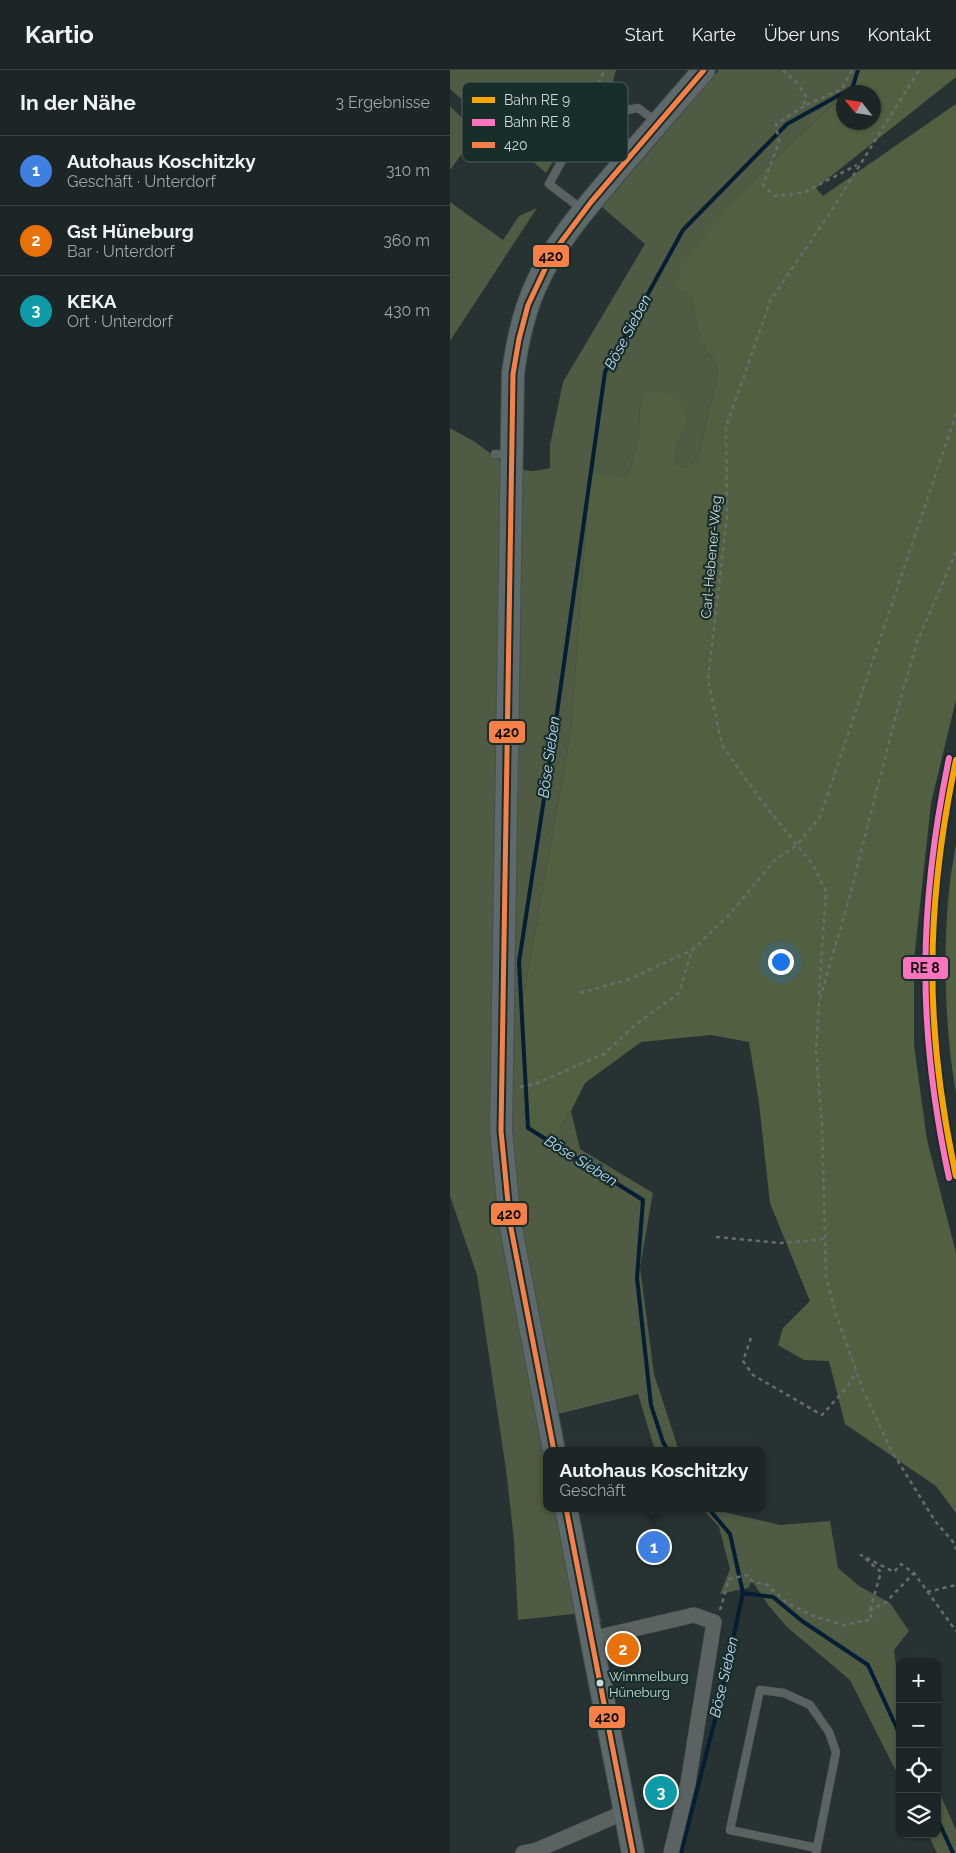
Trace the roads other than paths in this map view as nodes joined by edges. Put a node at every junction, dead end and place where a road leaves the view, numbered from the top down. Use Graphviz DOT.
graph roads {
  1 [pos="704,70"];
  2 [pos="628,110"];
  3 [pos="659,123"];
  4 [pos="628,159"];
  5 [pos="561,162"];
  6 [pos="625,162"];
  7 [pos="583,211"];
  8 [pos="553,1447"];
  9 [pos="567,1512"];
  10 [pos="591,1639"];
  11 [pos="625,1812"];
  12 [pos="817,1850"];
  13 [pos="524,1853"];
  14 [pos="633,1853"];
  15 [pos="671,1853"];
  1 -- 3 [label="main road"];
  2 -- 3 [label="lane"];
  3 -- 4 [label="main road"];
  5 -- 7 [label="lane"];
  6 -- 7 [label="main road"];
  7 -- 8 [label="main road"];
  9 -- 10 [label="main road"];
  10 -- 11 [label="main road"];
  10 -- 15 [label="street"];
  11 -- 13 [label="street"];
  11 -- 14 [label="main road"];
  12 -- 12 [label="lane"];
}
